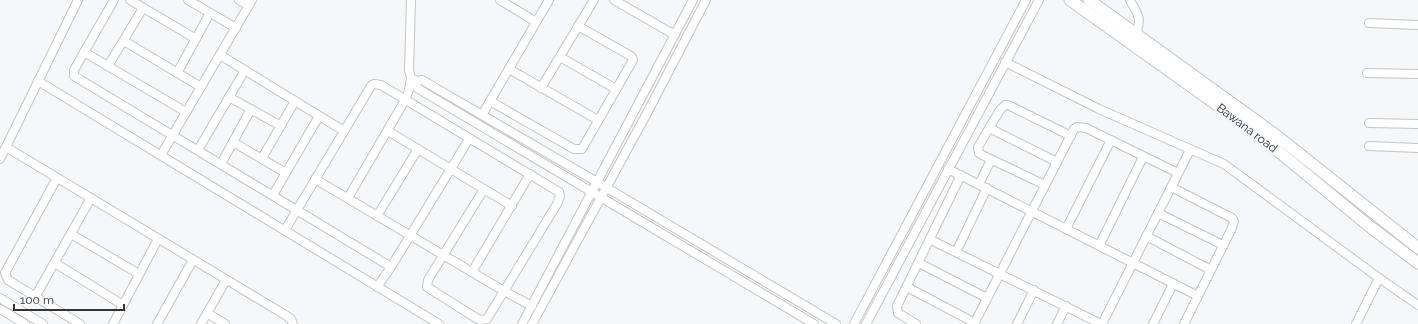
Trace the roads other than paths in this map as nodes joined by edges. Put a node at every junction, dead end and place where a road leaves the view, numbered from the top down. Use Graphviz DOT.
graph roads {
  1 [pos="78,0"];
  2 [pos="114,0"];
  3 [pos="130,0"];
  4 [pos="188,0"];
  5 [pos="239,0"];
  6 [pos="410,0"];
  7 [pos="549,0"];
  8 [pos="594,0"];
  9 [pos="614,0"];
  10 [pos="693,0"];
  11 [pos="706,0"];
  12 [pos="1026,0"];
  13 [pos="1039,0"];
  14 [pos="1070,0"];
  15 [pos="1089,0"];
  16 [pos="1130,0"];
  17 [pos="503,1"];
  18 [pos="250,3"];
  19 [pos="143,8"];
  20 [pos="210,13"];
  21 [pos="536,22"];
  22 [pos="1369,23"];
  23 [pos="1418,25"];
  24 [pos="578,26"];
  25 [pos="236,28"];
  26 [pos="1136,34"];
  27 [pos="675,35"];
  28 [pos="196,39"];
  29 [pos="124,41"];
  30 [pos="84,52"];
  31 [pos="220,55"];
  32 [pos="560,57"];
  33 [pos="1006,62"];
  34 [pos="108,66"];
  35 [pos="509,69"];
  36 [pos="245,70"];
  37 [pos="177,73"];
  38 [pos="1367,73"];
  39 [pos="1418,74"];
  40 [pos="413,79"];
  41 [pos="38,81"];
  42 [pos="201,87"];
  43 [pos="541,88"];
  44 [pos="616,89"];
  45 [pos="229,97"];
  46 [pos="405,100"];
  47 [pos="490,100"];
  48 [pos="295,101"];
  49 [pos="251,109"];
  50 [pos="186,112"];
  51 [pos="482,115"];
  52 [pos="319,116"];
  53 [pos="598,120"];
  54 [pos="1369,123"];
  55 [pos="1418,124"];
  56 [pos="280,126"];
  57 [pos="989,128"];
  58 [pos="344,131"];
  59 [pos="388,131"];
  60 [pos="172,135"];
  61 [pos="1070,136"];
  62 [pos="469,139"];
  63 [pos="1111,140"];
  64 [pos="234,142"];
  65 [pos="1369,146"];
  66 [pos="6,147"];
  67 [pos="1418,148"];
  68 [pos="418,149"];
  69 [pos="198,150"];
  70 [pos="1190,150"];
  71 [pos="161,155"];
  72 [pos="1143,156"];
  73 [pos="262,158"];
  74 [pos="0,159"];
  75 [pos="991,160"];
  76 [pos="1057,162"];
  77 [pos="221,164"];
  78 [pos="450,169"];
  79 [pos="948,170"];
  80 [pos="286,173"];
  81 [pos="1178,173"];
  82 [pos="530,174"];
  83 [pos="961,175"];
  84 [pos="57,178"];
  85 [pos="315,179"];
  86 [pos="597,182"];
  87 [pos="979,184"];
  88 [pos="1045,185"];
  89 [pos="1171,187"];
  90 [pos="607,188"];
  91 [pos="987,188"];
  92 [pos="484,189"];
  93 [pos="592,192"];
  94 [pos="273,195"];
  95 [pos="602,197"];
  96 [pos="91,198"];
  97 [pos="348,198"];
  98 [pos="512,206"];
  99 [pos="296,209"];
  100 [pos="1031,211"];
  101 [pos="1158,213"];
  102 [pos="378,216"];
  103 [pos="1066,229"];
  104 [pos="285,230"];
  105 [pos="71,234"];
  106 [pos="410,236"];
  107 [pos="1146,236"];
  108 [pos="158,239"];
  109 [pos="930,240"];
  110 [pos="1099,246"];
  111 [pos="1223,246"];
  112 [pos="1418,248"];
  113 [pos="956,252"];
  114 [pos="443,255"];
  115 [pos="193,260"];
  116 [pos="54,263"];
  117 [pos="919,263"];
  118 [pos="1132,263"];
  119 [pos="1418,263"];
  120 [pos="391,267"];
  121 [pos="1211,270"];
  122 [pos="472,272"];
  123 [pos="1000,273"];
  124 [pos="139,274"];
  125 [pos="1379,278"];
  126 [pos="226,280"];
  127 [pos="1173,284"];
  128 [pos="377,287"];
  129 [pos="907,287"];
  130 [pos="1034,290"];
  131 [pos="504,292"];
  132 [pos="1198,296"];
  133 [pos="36,297"];
  134 [pos="0,298"];
  135 [pos="987,298"];
  136 [pos="123,305"];
  137 [pos="1418,305"];
  138 [pos="532,306"];
  139 [pos="1066,306"];
  140 [pos="0,309"];
  141 [pos="207,313"];
  142 [pos="974,323"];
  143 [pos="25,324"];
  144 [pos="43,324"];
  145 [pos="80,324"];
  146 [pos="113,324"];
  147 [pos="157,324"];
  148 [pos="201,324"];
  149 [pos="225,324"];
  150 [pos="293,324"];
  151 [pos="439,324"];
  152 [pos="522,324"];
  153 [pos="532,324"];
  154 [pos="814,324"];
  155 [pos="836,324"];
  156 [pos="854,324"];
  157 [pos="866,324"];
  158 [pos="916,324"];
  159 [pos="1017,324"];
  160 [pos="1057,324"];
  161 [pos="1102,324"];
  162 [pos="1153,324"];
  163 [pos="1184,324"];
  164 [pos="1356,324"];
  1 -- 41 [label="street"];
  2 -- 30 [label="street"];
  3 -- 19 [label="street"];
  4 -- 20 [label="street"];
  5 -- 18 [label="street"];
  6 -- 40 [label="street"];
  7 -- 21 [label="street"];
  8 -- 24 [label="street"];
  9 -- 27 [label="street"];
  10 -- 27 [label="street"];
  11 -- 90 [label="street"];
  12 -- 156 [label="street"];
  13 -- 33 [label="street"];
  14 -- 119 [label="main road, Bawana road"];
  15 -- 26 [label="main road, Bawana road"];
  16 -- 26 [label="street"];
  17 -- 21 [label="street"];
  18 -- 25 [label="street"];
  19 -- 28 [label="street"];
  19 -- 29 [label="street"];
  20 -- 25 [label="street"];
  20 -- 28 [label="street"];
  21 -- 35 [label="street"];
  22 -- 23 [label="street"];
  24 -- 32 [label="street"];
  24 -- 44 [label="street"];
  25 -- 31 [label="street"];
  26 -- 112 [label="main road, Bawana road"];
  27 -- 86 [label="street"];
  28 -- 37 [label="street"];
  29 -- 34 [label="street"];
  29 -- 37 [label="street"];
  30 -- 34 [label="street"];
  30 -- 60 [label="street"];
  31 -- 36 [label="street"];
  31 -- 42 [label="street"];
  32 -- 43 [label="street"];
  32 -- 44 [label="street"];
  33 -- 70 [label="street"];
  33 -- 79 [label="street"];
  34 -- 50 [label="street"];
  35 -- 43 [label="street"];
  35 -- 47 [label="street"];
  36 -- 45 [label="street"];
  36 -- 48 [label="street"];
  37 -- 42 [label="street"];
  38 -- 39 [label="street"];
  40 -- 46 [label="street"];
  40 -- 51 [label="street"];
  40 -- 93 [label="street"];
  41 -- 66 [label="street"];
  41 -- 71 [label="street"];
  42 -- 50 [label="street"];
  43 -- 53 [label="street"];
  44 -- 53 [label="street"];
  45 -- 49 [label="street"];
  45 -- 69 [label="street"];
  46 -- 58 [label="street"];
  46 -- 59 [label="street"];
  46 -- 62 [label="street"];
  47 -- 51 [label="street"];
  47 -- 53 [label="street"];
  48 -- 52 [label="street"];
  48 -- 56 [label="street"];
  49 -- 56 [label="street"];
  49 -- 64 [label="street"];
  50 -- 60 [label="street"];
  51 -- 86 [label="street"];
  52 -- 58 [label="street"];
  52 -- 80 [label="street"];
  54 -- 55 [label="street"];
  56 -- 73 [label="street"];
  57 -- 61 [label="street"];
  57 -- 75 [label="street"];
  57 -- 76 [label="street"];
  58 -- 85 [label="street"];
  59 -- 68 [label="street"];
  59 -- 97 [label="street"];
  60 -- 69 [label="street"];
  60 -- 71 [label="street"];
  61 -- 63 [label="street"];
  61 -- 76 [label="street"];
  62 -- 78 [label="street"];
  62 -- 82 [label="street"];
  63 -- 72 [label="street"];
  63 -- 103 [label="street"];
  64 -- 73 [label="street"];
  64 -- 77 [label="street"];
  65 -- 67 [label="street"];
  66 -- 74 [label="street"];
  66 -- 84 [label="street"];
  68 -- 78 [label="street"];
  68 -- 102 [label="street"];
  69 -- 77 [label="street"];
  70 -- 81 [label="street"];
  70 -- 125 [label="street"];
  71 -- 104 [label="street"];
  72 -- 81 [label="street"];
  72 -- 110 [label="street"];
  73 -- 80 [label="street"];
  75 -- 87 [label="street"];
  75 -- 88 [label="street"];
  76 -- 88 [label="street"];
  77 -- 94 [label="street"];
  78 -- 92 [label="street"];
  78 -- 106 [label="street"];
  79 -- 83 [label="street"];
  79 -- 157 [label="street"];
  80 -- 94 [label="street"];
  81 -- 89 [label="street"];
  82 -- 98 [label="street"];
  82 -- 131 [label="street"];
  83 -- 87 [label="street"];
  83 -- 109 [label="street"];
  84 -- 96 [label="street"];
  84 -- 133 [label="street"];
  85 -- 97 [label="street"];
  85 -- 99 [label="street"];
  86 -- 90 [label="street"];
  86 -- 93 [label="street"];
  87 -- 91 [label="street"];
  88 -- 100 [label="street"];
  89 -- 101 [label="street"];
  89 -- 111 [label="street"];
  90 -- 95 [label="street"];
  90 -- 155 [label="street"];
  91 -- 100 [label="street"];
  91 -- 113 [label="street"];
  92 -- 98 [label="street"];
  92 -- 114 [label="street"];
  93 -- 95 [label="street"];
  93 -- 138 [label="street"];
  94 -- 99 [label="street"];
  95 -- 153 [label="street"];
  95 -- 154 [label="street"];
  96 -- 105 [label="street"];
  96 -- 108 [label="street"];
  97 -- 102 [label="street"];
  98 -- 122 [label="street"];
  99 -- 104 [label="street"];
  99 -- 120 [label="street"];
  100 -- 103 [label="street"];
  100 -- 123 [label="street"];
  101 -- 107 [label="street"];
  101 -- 111 [label="street"];
  102 -- 106 [label="street"];
  103 -- 110 [label="street"];
  104 -- 128 [label="street"];
  105 -- 116 [label="street"];
  105 -- 124 [label="street"];
  106 -- 114 [label="street"];
  106 -- 120 [label="street"];
  107 -- 118 [label="street"];
  107 -- 121 [label="street"];
  108 -- 115 [label="street"];
  108 -- 124 [label="street"];
  109 -- 113 [label="street"];
  109 -- 117 [label="street"];
  110 -- 118 [label="street"];
  111 -- 121 [label="street"];
  113 -- 123 [label="street"];
  114 -- 122 [label="street"];
  114 -- 131 [label="street"];
  115 -- 126 [label="street"];
  115 -- 147 [label="street"];
  116 -- 133 [label="street"];
  116 -- 136 [label="street"];
  117 -- 129 [label="street"];
  117 -- 135 [label="street"];
  118 -- 127 [label="street"];
  118 -- 161 [label="street"];
  120 -- 128 [label="street"];
  121 -- 132 [label="street"];
  122 -- 131 [label="street"];
  123 -- 130 [label="street"];
  123 -- 135 [label="street"];
  124 -- 136 [label="street"];
  125 -- 137 [label="street"];
  125 -- 164 [label="street"];
  126 -- 141 [label="street"];
  126 -- 150 [label="street"];
  127 -- 132 [label="street"];
  127 -- 162 [label="street"];
  128 -- 151 [label="street"];
  129 -- 142 [label="street"];
  129 -- 158 [label="street"];
  130 -- 139 [label="street"];
  130 -- 159 [label="street"];
  131 -- 138 [label="street"];
  132 -- 163 [label="street"];
  133 -- 145 [label="street"];
  134 -- 144 [label="street"];
  135 -- 142 [label="street"];
  136 -- 146 [label="street"];
  138 -- 152 [label="street"];
  139 -- 160 [label="street"];
  139 -- 161 [label="street"];
  140 -- 143 [label="street"];
  141 -- 148 [label="street"];
  141 -- 149 [label="street"];
}
